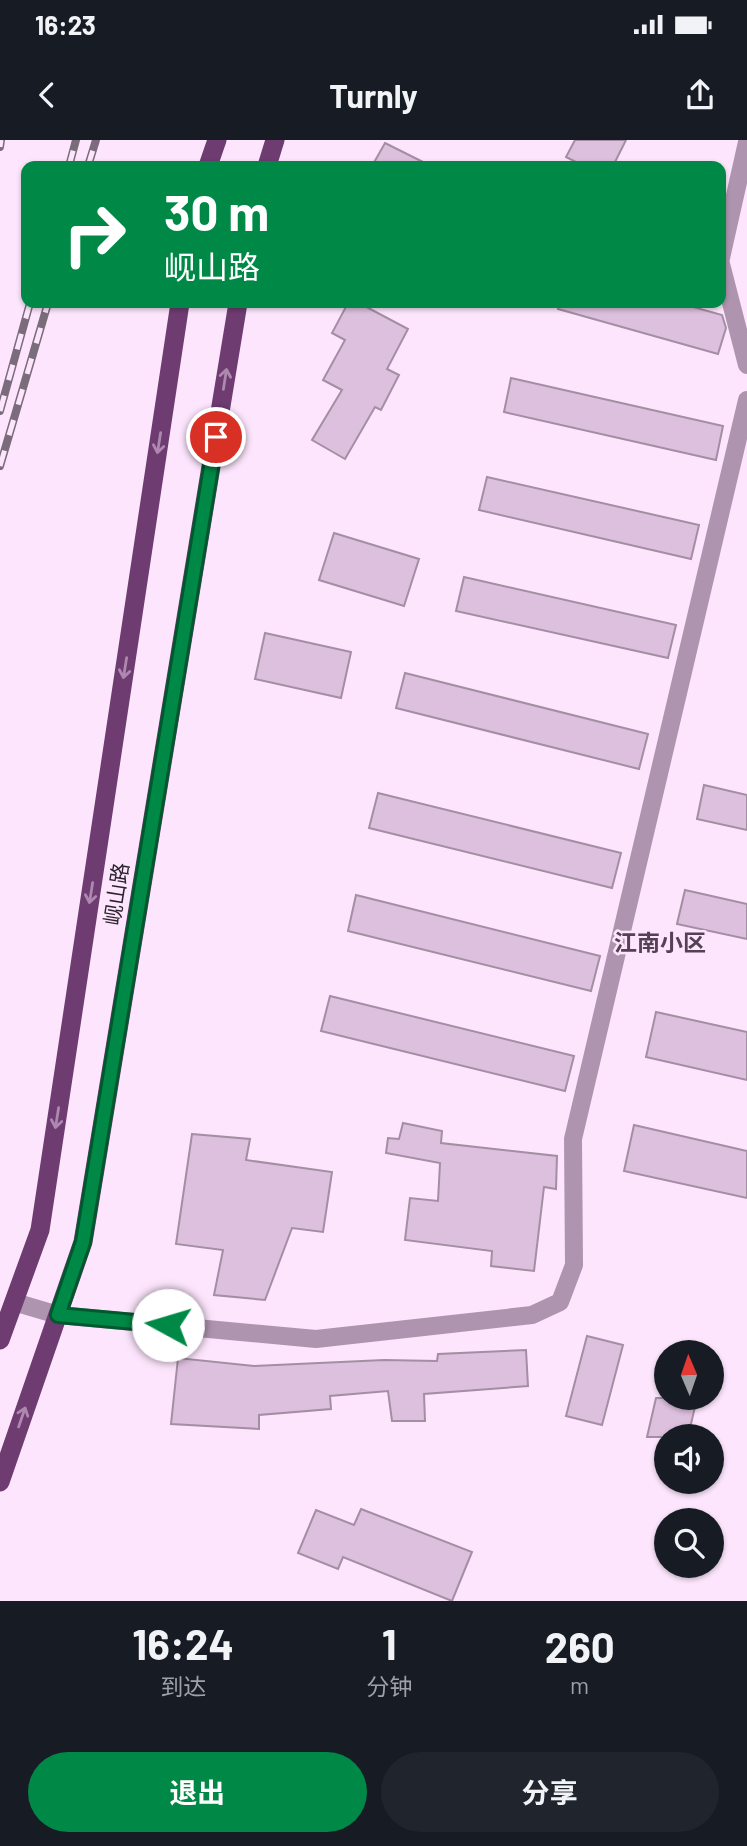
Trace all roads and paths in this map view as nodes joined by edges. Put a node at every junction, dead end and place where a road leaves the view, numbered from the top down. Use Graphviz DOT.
graph roads {
  1 [pos="217,140"];
  2 [pos="275,140"];
  3 [pos="747,142"];
  4 [pos="210,161"];
  5 [pos="269,161"];
  6 [pos="726,236"];
  7 [pos="726,283"];
  8 [pos="179,308"];
  9 [pos="237,308"];
  10 [pos="747,365"];
  11 [pos="747,400"];
  12 [pos="744,423"];
  13 [pos="14,1302"];
  14 [pos="58,1315"];
  15 [pos="0,1340"];
  16 [pos="0,1482"];
  1 -- 4 [label="highway"];
  2 -- 5 [label="highway"];
  3 -- 6 [label="street"];
  7 -- 10 [label="street"];
  8 -- 13 [label="highway, 岘山路, one-way"];
  14 -- 9 [label="highway, 岘山路, one-way"];
  11 -- 12 [label="street"];
  12 -- 14 [label="street"];
  13 -- 14 [label="street"];
  13 -- 15 [label="highway, 岘山路"];
  16 -- 14 [label="highway, 岘山路, one-way"];
}
